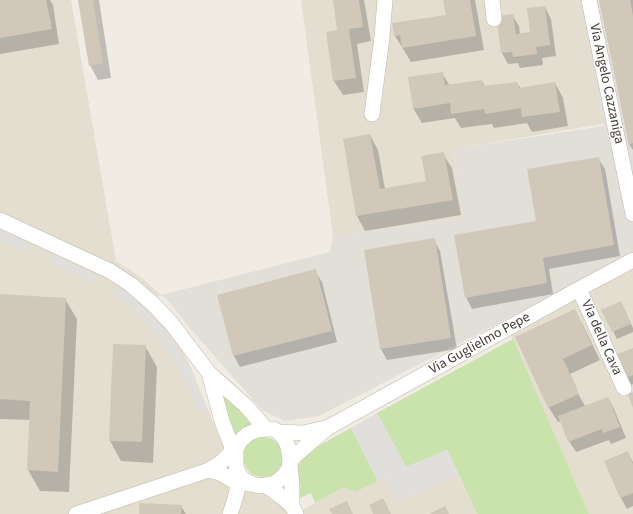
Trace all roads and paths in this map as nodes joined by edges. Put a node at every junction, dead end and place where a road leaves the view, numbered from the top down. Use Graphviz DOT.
graph roads {
  1 [pos="385,0"];
  2 [pos="492,0"];
  3 [pos="589,0"];
  4 [pos="494,19"];
  5 [pos="372,114"];
  6 [pos="633,214"];
  7 [pos="0,220"];
  8 [pos="633,260"];
  9 [pos="579,289"];
  10 [pos="209,373"];
  11 [pos="624,388"];
  12 [pos="327,428"];
  13 [pos="272,431"];
  14 [pos="290,462"];
  15 [pos="209,470"];
  16 [pos="240,470"];
  17 [pos="294,510"];
  18 [pos="231,511"];
  19 [pos="76,514"];
  1 -- 5 [label="street"];
  2 -- 4 [label="street"];
  3 -- 6 [label="street, Via Angelo Cazzaniga"];
  7 -- 10 [label="street"];
  8 -- 9 [label="street, Via Guglielmo Pepe"];
  9 -- 11 [label="street, Via della Cava"];
  9 -- 12 [label="street, Via Guglielmo Pepe"];
  10 -- 13 [label="street"];
  10 -- 16 [label="street"];
  12 -- 13 [label="street, Via Guglielmo Pepe"];
  12 -- 14 [label="street, Via Guglielmo Pepe"];
  13 -- 14 [label="street"];
  13 -- 16 [label="street"];
  14 -- 16 [label="street"];
  14 -- 17 [label="street"];
  15 -- 16 [label="street"];
  15 -- 16 [label="street"];
  15 -- 19 [label="street"];
  16 -- 17 [label="street"];
  16 -- 18 [label="street"];
  16 -- 18 [label="street"];
}
